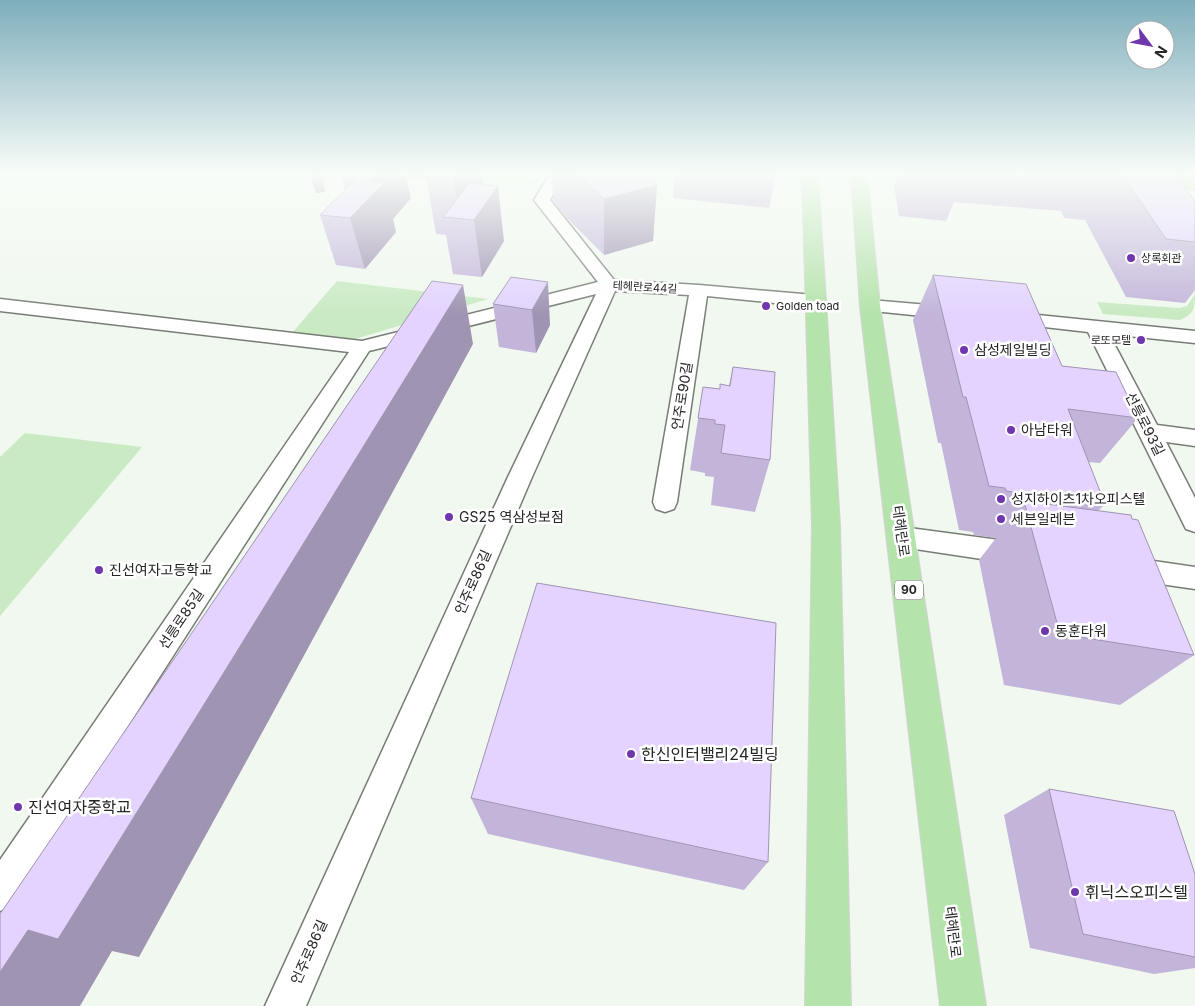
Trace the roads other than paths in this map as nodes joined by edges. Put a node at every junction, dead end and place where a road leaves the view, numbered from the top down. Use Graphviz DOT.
graph roads {
  1 [pos="559,221"];
  2 [pos="811,221"];
  3 [pos="863,221"];
  4 [pos="609,285"];
  5 [pos="699,290"];
  6 [pos="814,301"];
  7 [pos="0,305"];
  8 [pos="870,306"];
  9 [pos="966,314"];
  10 [pos="994,317"];
  11 [pos="1095,326"];
  12 [pos="1194,335"];
  13 [pos="362,347"];
  14 [pos="1149,432"];
  15 [pos="1195,438"];
  16 [pos="666,502"];
  17 [pos="1195,522"];
  18 [pos="902,537"];
  19 [pos="1049,558"];
  20 [pos="1098,564"];
  21 [pos="1195,578"];
  22 [pos="0,892"];
  23 [pos="285,1006"];
  24 [pos="828,1006"];
  25 [pos="963,1006"];
  1 -- 4 [label="street"];
  2 -- 6 [label="main road"];
  3 -- 8 [label="main road, 테헤란로 / 90"];
  4 -- 5 [label="street, 테헤란로44길"];
  4 -- 13 [label="street, 테헤란로44길"];
  4 -- 23 [label="street, 언주로86길"];
  5 -- 6 [label="street, 테헤란로44길"];
  5 -- 16 [label="street, 언주로90길"];
  6 -- 24 [label="main road"];
  7 -- 13 [label="street"];
  8 -- 9 [label="street"];
  8 -- 18 [label="main road, 테헤란로 / 90"];
  10 -- 11 [label="street"];
  11 -- 12 [label="street"];
  11 -- 14 [label="street, 선릉로93길"];
  13 -- 22 [label="street, 선릉로85길"];
  14 -- 15 [label="street"];
  14 -- 17 [label="street, 선릉로93길"];
  18 -- 19 [label="street"];
  18 -- 25 [label="main road, 테헤란로 / 90"];
  20 -- 21 [label="street"];
}
